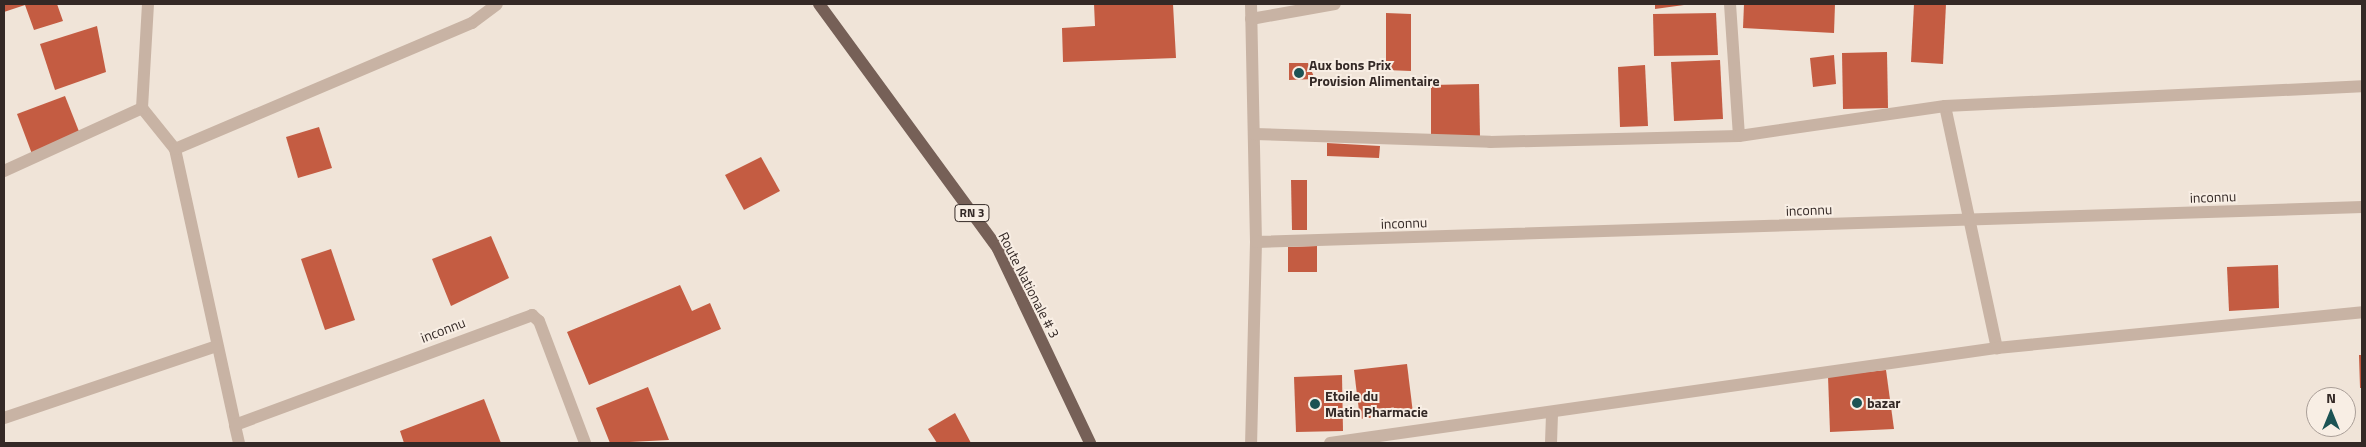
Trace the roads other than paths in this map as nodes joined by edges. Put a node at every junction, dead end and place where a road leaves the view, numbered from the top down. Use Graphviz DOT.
graph roads {
  1 [pos="148,4"];
  2 [pos="497,4"];
  3 [pos="820,4"];
  4 [pos="1251,4"];
  5 [pos="1335,4"];
  6 [pos="1730,4"];
  7 [pos="1251,19"];
  8 [pos="2362,86"];
  9 [pos="1945,106"];
  10 [pos="142,108"];
  11 [pos="1254,134"];
  12 [pos="1739,136"];
  13 [pos="175,149"];
  14 [pos="4,171"];
  15 [pos="2362,207"];
  16 [pos="1971,219"];
  17 [pos="1256,242"];
  18 [pos="2362,312"];
  19 [pos="218,346"];
  20 [pos="1997,348"];
  21 [pos="1552,412"];
  22 [pos="4,418"];
  23 [pos="235,425"];
  24 [pos="239,443"];
  25 [pos="585,443"];
  26 [pos="1090,443"];
  27 [pos="1252,443"];
  28 [pos="1330,443"];
  29 [pos="1551,443"];
  1 -- 10 [label="street"];
  2 -- 13 [label="street"];
  3 -- 26 [label="main road, Route Nationale # 3 / RN 3"];
  4 -- 7 [label="street"];
  5 -- 7 [label="street"];
  6 -- 12 [label="street"];
  7 -- 11 [label="street"];
  8 -- 9 [label="street"];
  9 -- 12 [label="street"];
  9 -- 16 [label="street"];
  10 -- 13 [label="street"];
  10 -- 14 [label="street"];
  11 -- 12 [label="street"];
  11 -- 17 [label="street"];
  13 -- 19 [label="street"];
  15 -- 16 [label="street, inconnu"];
  16 -- 17 [label="street, inconnu"];
  16 -- 20 [label="street"];
  17 -- 27 [label="street"];
  18 -- 20 [label="street"];
  19 -- 22 [label="street"];
  19 -- 23 [label="street"];
  20 -- 21 [label="street"];
  21 -- 28 [label="street"];
  21 -- 29 [label="street"];
  23 -- 24 [label="street"];
  23 -- 25 [label="street, inconnu"];
}
